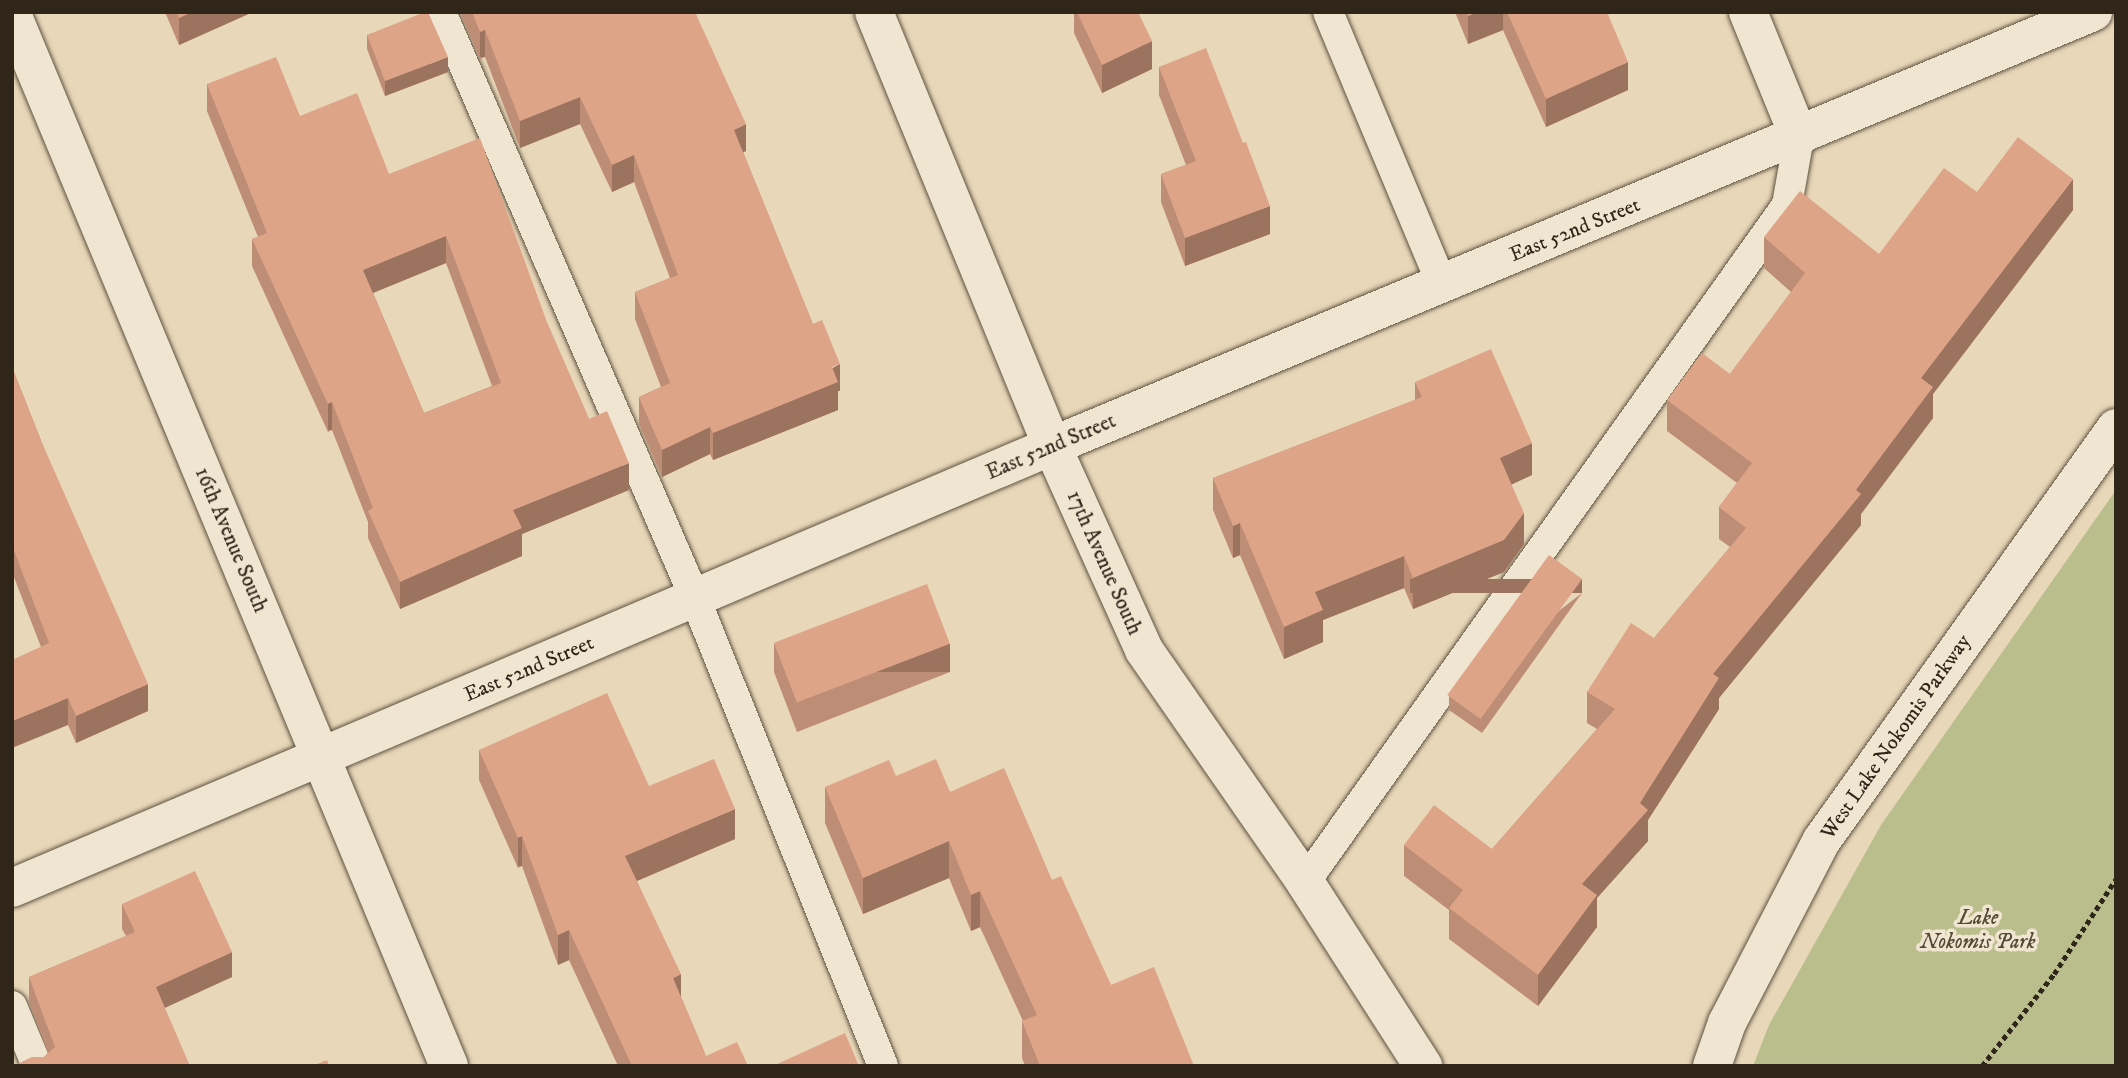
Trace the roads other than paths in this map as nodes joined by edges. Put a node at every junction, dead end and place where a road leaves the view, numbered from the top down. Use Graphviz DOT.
graph roads {
  1 [pos="441,12"];
  2 [pos="874,12"];
  3 [pos="1328,12"];
  4 [pos="1748,12"];
  5 [pos="2093,12"];
  6 [pos="12,14"];
  7 [pos="1799,137"];
  8 [pos="1442,285"];
  9 [pos="2116,428"];
  10 [pos="1052,446"];
  11 [pos="695,598"];
  12 [pos="321,758"];
  13 [pos="1305,882"];
  14 [pos="12,888"];
  15 [pos="12,1006"];
  16 [pos="37,1066"];
  17 [pos="449,1066"];
  18 [pos="883,1066"];
  19 [pos="1423,1066"];
  20 [pos="1712,1066"];
  1 -- 11 [label="lane"];
  2 -- 10 [label="street, 17th Avenue South"];
  3 -- 8 [label="lane"];
  4 -- 7 [label="street"];
  5 -- 7 [label="street, East 52nd Street"];
  6 -- 12 [label="street, 16th Avenue South"];
  7 -- 8 [label="street, East 52nd Street"];
  7 -- 13 [label="lane"];
  8 -- 10 [label="street, East 52nd Street"];
  9 -- 20 [label="street, West Lake Nokomis Parkway"];
  10 -- 11 [label="street, East 52nd Street"];
  10 -- 13 [label="street, 17th Avenue South"];
  11 -- 12 [label="street, East 52nd Street"];
  11 -- 18 [label="lane"];
  12 -- 14 [label="street, East 52nd Street"];
  12 -- 17 [label="street, 16th Avenue South"];
  13 -- 19 [label="street, 17th Avenue South"];
  15 -- 16 [label="lane"];
}
